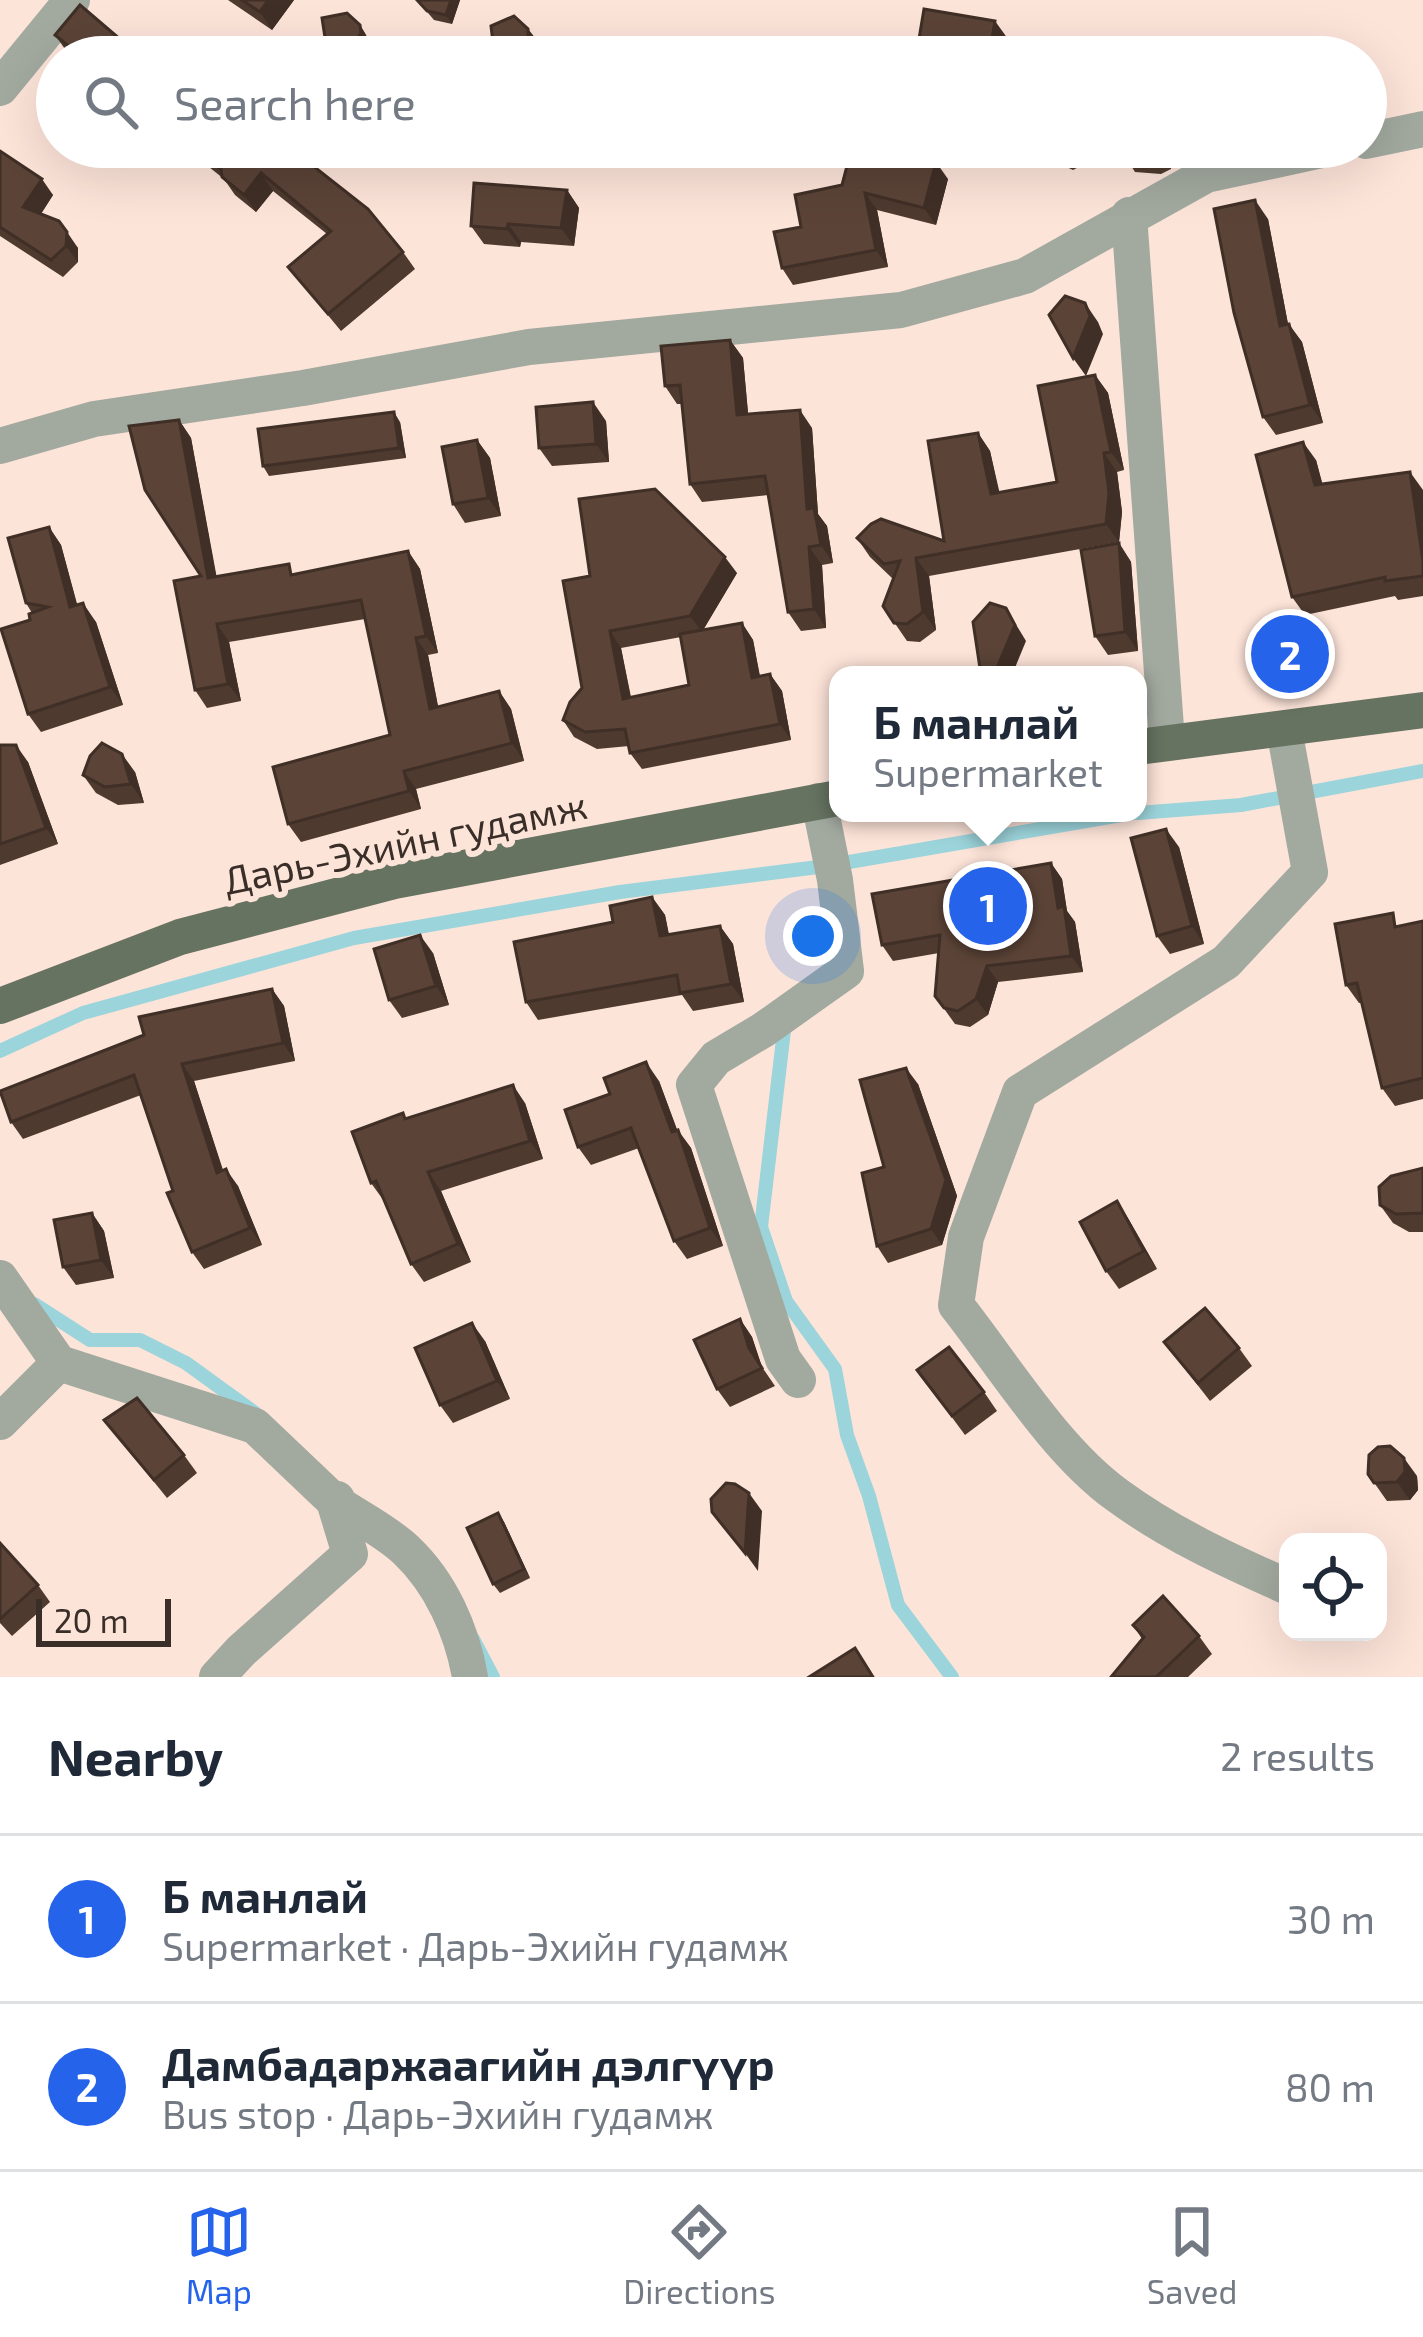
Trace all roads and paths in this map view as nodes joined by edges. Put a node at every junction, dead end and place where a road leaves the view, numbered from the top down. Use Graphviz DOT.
graph roads {
  1 [pos="72,0"];
  2 [pos="43,36"];
  3 [pos="36,44"];
  4 [pos="0,88"];
  5 [pos="1423,128"];
  6 [pos="1387,136"];
  7 [pos="1238,168"];
  8 [pos="1130,215"];
  9 [pos="0,446"];
  10 [pos="1423,710"];
  11 [pos="1284,729"];
  12 [pos="1153,745"];
  13 [pos="829,799"];
  14 [pos="830,822"];
  15 [pos="0,1006"];
  16 [pos="0,1277"];
  17 [pos="59,1363"];
  18 [pos="798,1380"];
  19 [pos="0,1422"];
  20 [pos="341,1496"];
  21 [pos="1279,1583"];
  22 [pos="217,1677"];
  23 [pos="470,1677"];
  1 -- 2 [label="street"];
  3 -- 4 [label="street"];
  5 -- 6 [label="street"];
  7 -- 8 [label="street"];
  8 -- 9 [label="street"];
  8 -- 12 [label="street"];
  10 -- 11 [label="main road"];
  11 -- 12 [label="main road"];
  11 -- 21 [label="street"];
  13 -- 15 [label="main road, Дарь-Эхийн гудамж"];
  14 -- 18 [label="street"];
  16 -- 17 [label="street"];
  17 -- 19 [label="street"];
  17 -- 20 [label="street"];
  20 -- 22 [label="street"];
  20 -- 23 [label="street"];
}
